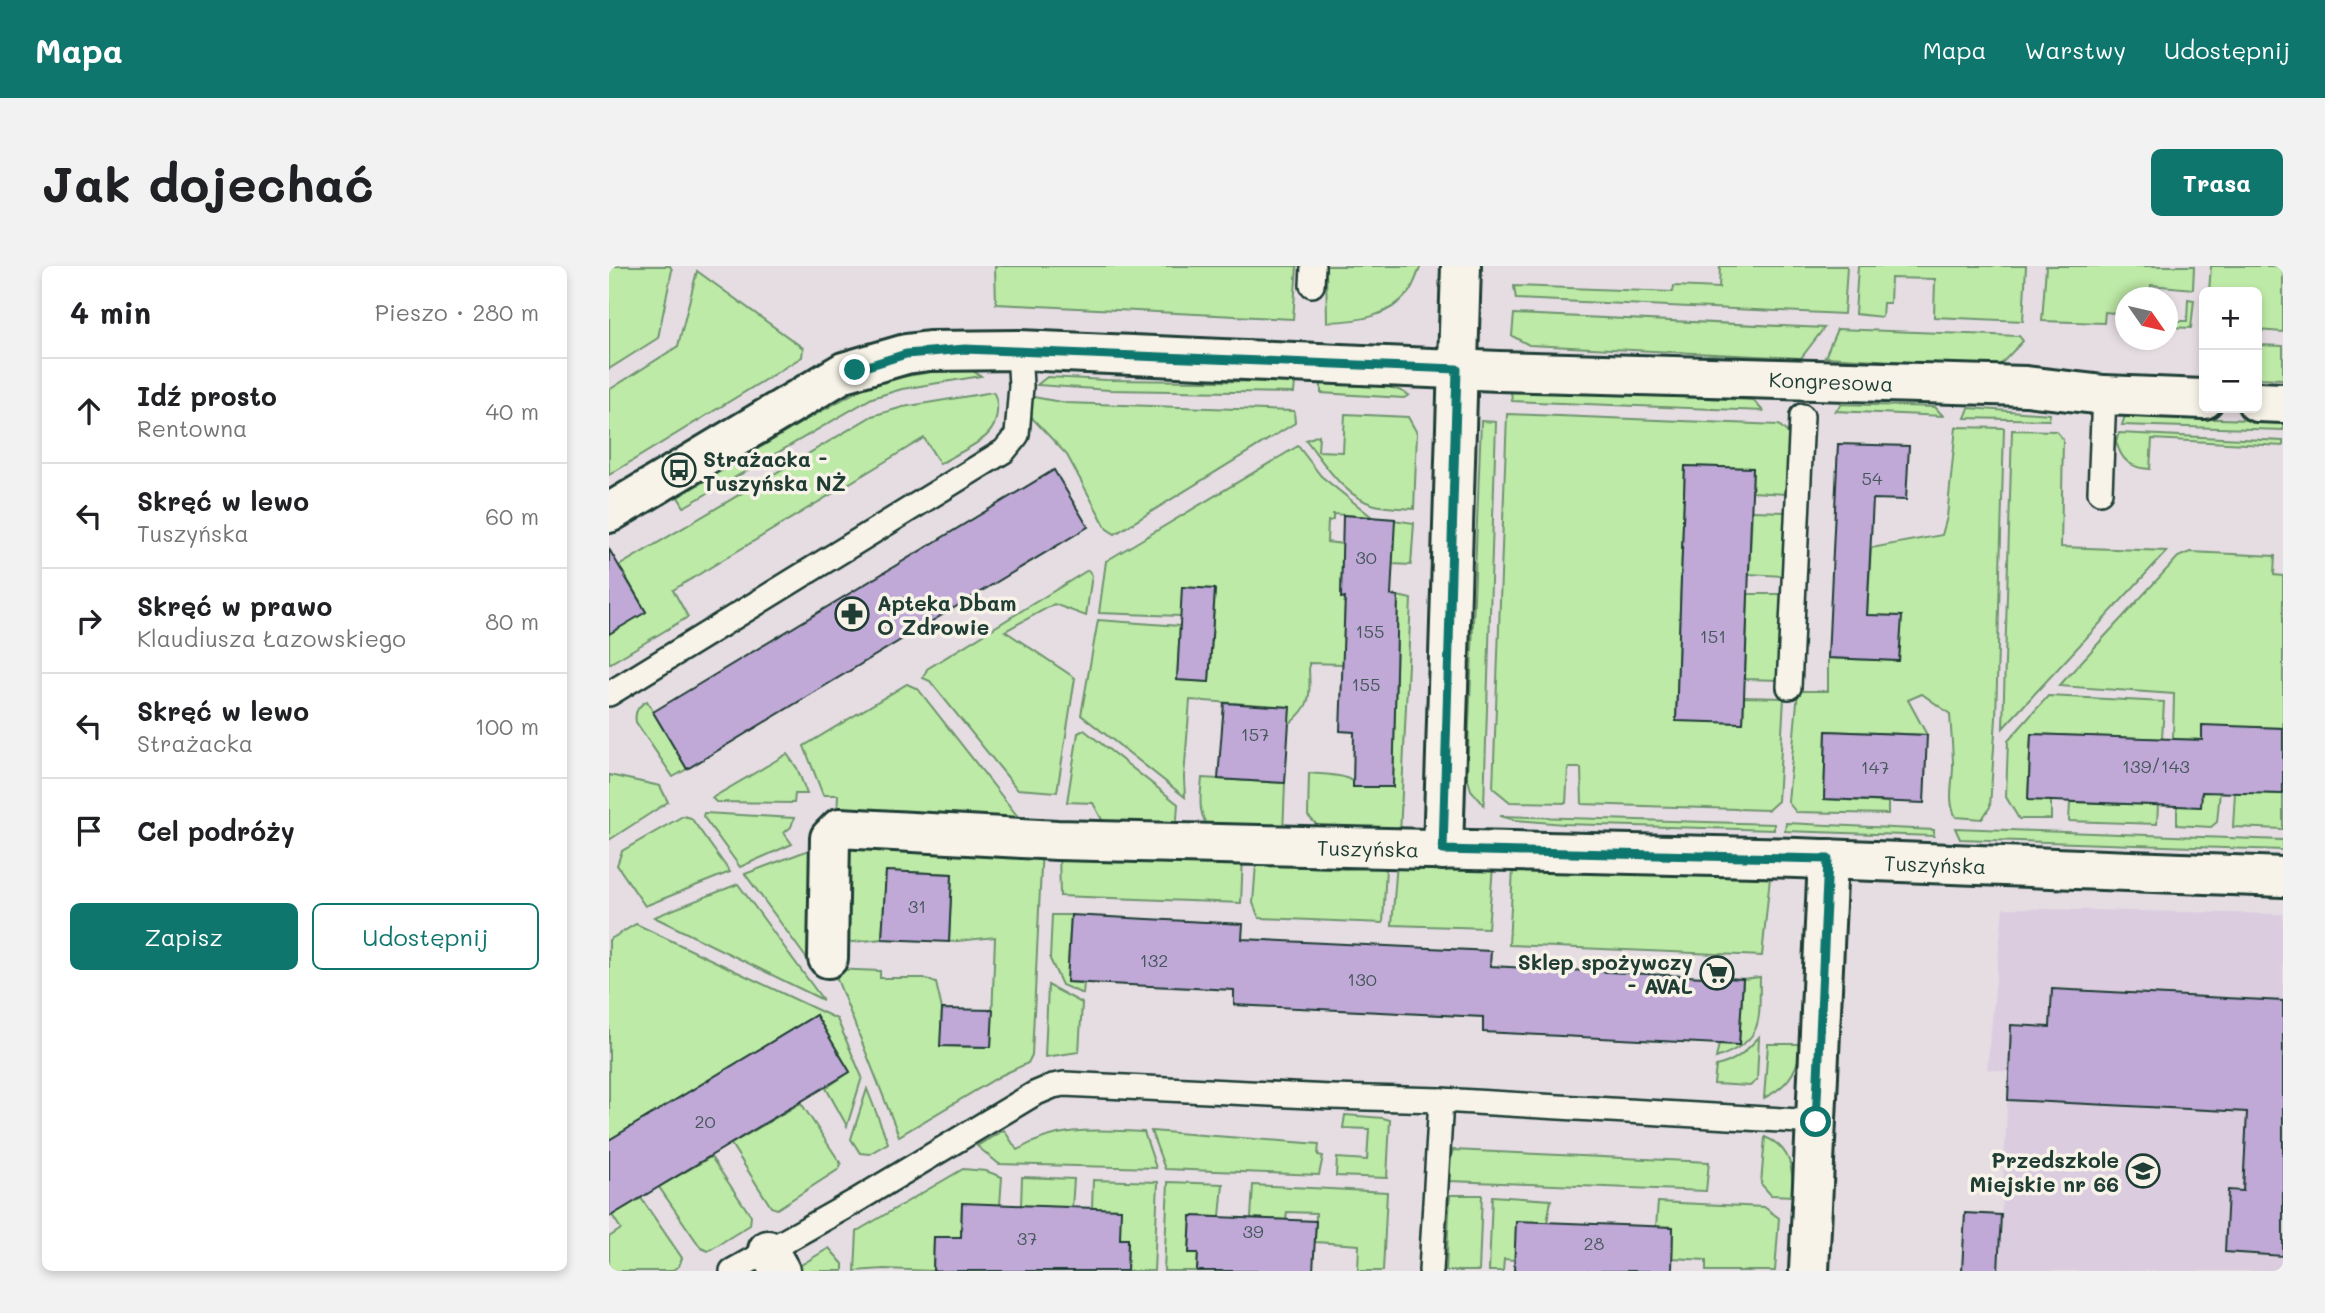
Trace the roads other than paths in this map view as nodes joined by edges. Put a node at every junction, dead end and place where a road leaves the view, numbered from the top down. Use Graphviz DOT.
graph roads {
  1 [pos="1461,266"];
  2 [pos="1019,350"];
  3 [pos="1457,369"];
  4 [pos="2104,395"];
  5 [pos="2199,399"];
  6 [pos="2262,402"];
  7 [pos="2283,403"];
  8 [pos="1802,416"];
  9 [pos="2100,492"];
  10 [pos="609,513"];
  11 [pos="1789,687"];
  12 [pos="609,694"];
  13 [pos="1443,850"];
  14 [pos="1828,859"];
  15 [pos="2283,877"];
  16 [pos="828,958"];
  17 [pos="1441,1100"];
  18 [pos="1816,1122"];
  19 [pos="774,1260"];
  20 [pos="732,1271"];
  21 [pos="1431,1271"];
  22 [pos="1809,1271"];
  1 -- 3 [label="street"];
  2 -- 3 [label="street, Kongresowa"];
  2 -- 10 [label="street, Kongresowa"];
  2 -- 12 [label="lane"];
  3 -- 4 [label="street, Kongresowa"];
  3 -- 13 [label="street"];
  4 -- 5 [label="street, Kongresowa"];
  4 -- 9 [label="lane"];
  6 -- 7 [label="street"];
  8 -- 11 [label="lane"];
  13 -- 14 [label="street, Tuszyńska"];
  13 -- 16 [label="street, Tuszyńska"];
  14 -- 15 [label="street, Tuszyńska"];
  14 -- 18 [label="street"];
  17 -- 18 [label="lane"];
  17 -- 19 [label="lane"];
  17 -- 21 [label="lane"];
  18 -- 22 [label="street"];
  19 -- 20 [label="lane"];
}
